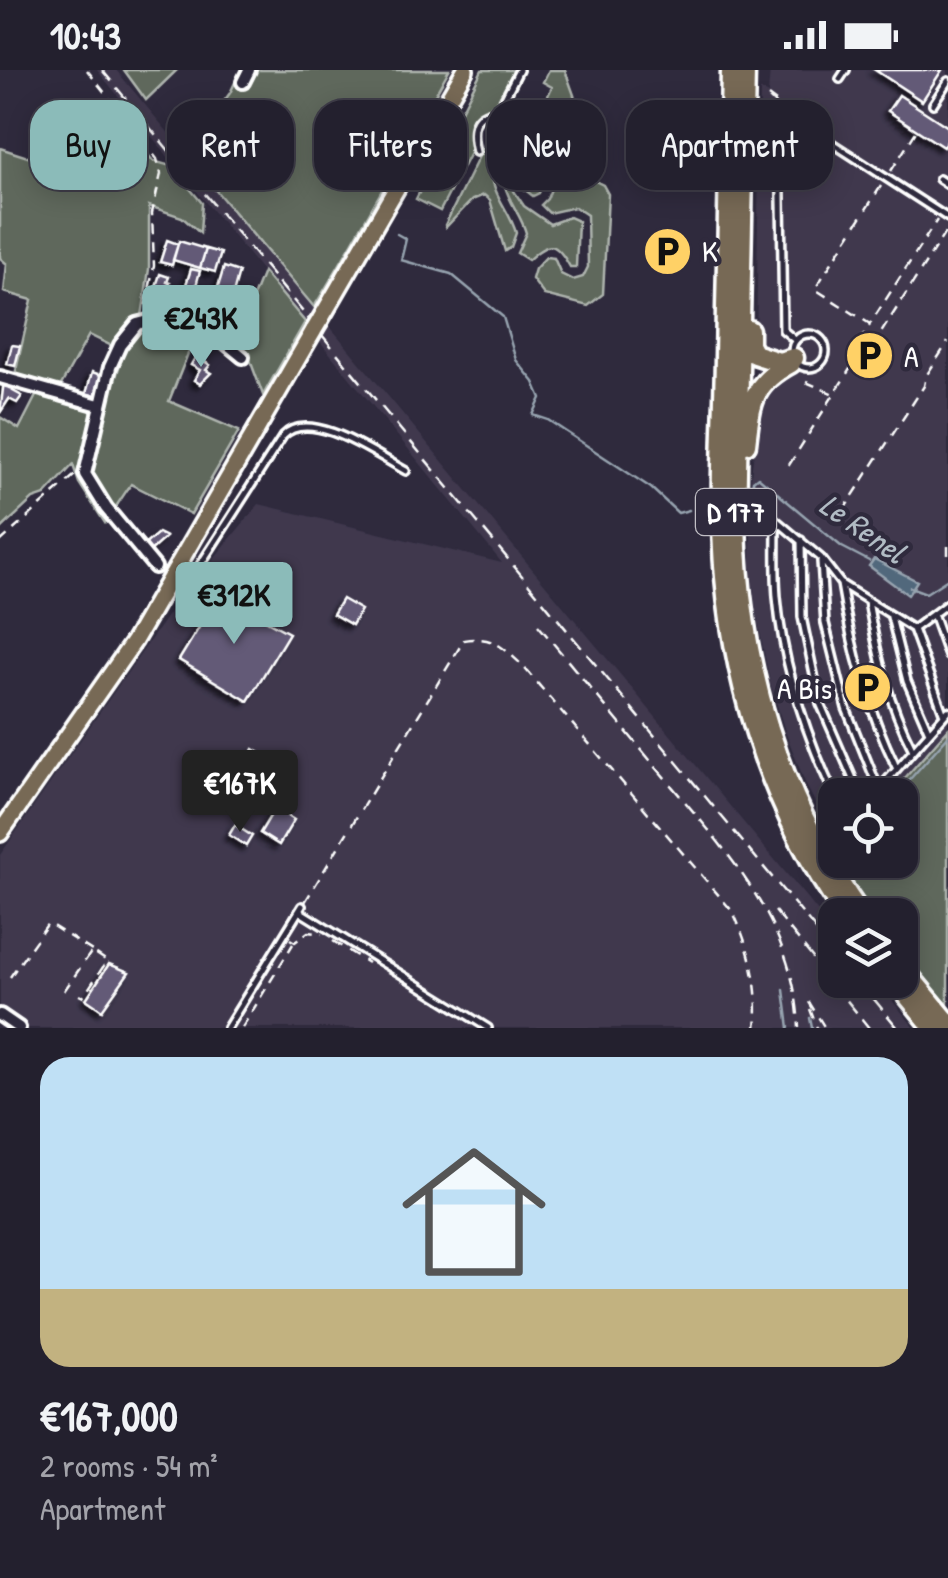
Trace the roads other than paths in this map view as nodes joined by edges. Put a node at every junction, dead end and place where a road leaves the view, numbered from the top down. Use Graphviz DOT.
graph roads {
  1 [pos="249,70"];
  2 [pos="465,70"];
  3 [pos="519,70"];
  4 [pos="846,70"];
  5 [pos="738,74"];
  6 [pos="840,79"];
  7 [pos="948,81"];
  8 [pos="244,82"];
  9 [pos="933,104"];
  10 [pos="476,152"];
  11 [pos="939,179"];
  12 [pos="948,185"];
  13 [pos="720,190"];
  14 [pos="945,216"];
  15 [pos="795,353"];
  16 [pos="754,354"];
  17 [pos="243,358"];
  18 [pos="0,377"];
  19 [pos="754,402"];
  20 [pos="99,404"];
  21 [pos="724,421"];
  22 [pos="406,472"];
  23 [pos="800,540"];
  24 [pos="821,558"];
  25 [pos="155,568"];
  26 [pos="172,576"];
  27 [pos="841,584"];
  28 [pos="740,594"];
  29 [pos="868,601"];
  30 [pos="948,603"];
  31 [pos="890,614"];
  32 [pos="933,614"];
  33 [pos="913,629"];
  34 [pos="948,656"];
  35 [pos="946,713"];
  36 [pos="929,732"];
  37 [pos="913,750"];
  38 [pos="897,769"];
  39 [pos="826,778"];
  40 [pos="853,778"];
  41 [pos="871,778"];
  42 [pos="889,778"];
  43 [pos="0,833"];
  44 [pos="834,898"];
  45 [pos="852,898"];
  46 [pos="918,987"];
  47 [pos="910,998"];
  48 [pos="0,1015"];
  49 [pos="948,1023"];
  50 [pos="20,1028"];
  51 [pos="227,1028"];
  52 [pos="488,1028"];
  53 [pos="934,1028"];
  1 -- 8 [label="street"];
  2 -- 26 [label="main road"];
  3 -- 10 [label="lane"];
  4 -- 6 [label="lane"];
  5 -- 16 [label="highway"];
  5 -- 21 [label="highway, D 177"];
  5 -- 28 [label="highway, D 177"];
  7 -- 9 [label="lane"];
  11 -- 12 [label="lane"];
  13 -- 21 [label="lane"];
  14 -- 15 [label="lane"];
  15 -- 15 [label="lane"];
  15 -- 16 [label="highway"];
  15 -- 19 [label="highway"];
  16 -- 19 [label="highway"];
  17 -- 20 [label="street"];
  18 -- 20 [label="street"];
  19 -- 28 [label="highway"];
  20 -- 25 [label="street"];
  21 -- 44 [label="highway, D 177"];
  22 -- 26 [label="lane"];
  23 -- 24 [label="lane"];
  23 -- 39 [label="lane"];
  23 -- 40 [label="lane"];
  24 -- 27 [label="lane"];
  24 -- 41 [label="lane"];
  26 -- 43 [label="main road"];
  27 -- 29 [label="lane"];
  27 -- 38 [label="lane"];
  28 -- 45 [label="highway, D 177"];
  29 -- 31 [label="lane"];
  29 -- 37 [label="lane"];
  30 -- 32 [label="lane"];
  31 -- 33 [label="lane"];
  31 -- 36 [label="lane"];
  32 -- 33 [label="lane"];
  32 -- 34 [label="lane"];
  33 -- 35 [label="lane"];
  35 -- 36 [label="lane"];
  36 -- 37 [label="lane"];
  37 -- 38 [label="lane"];
  38 -- 42 [label="lane"];
  46 -- 49 [label="highway"];
  47 -- 53 [label="highway"];
  48 -- 50 [label="street"];
  51 -- 52 [label="lane"];
}
